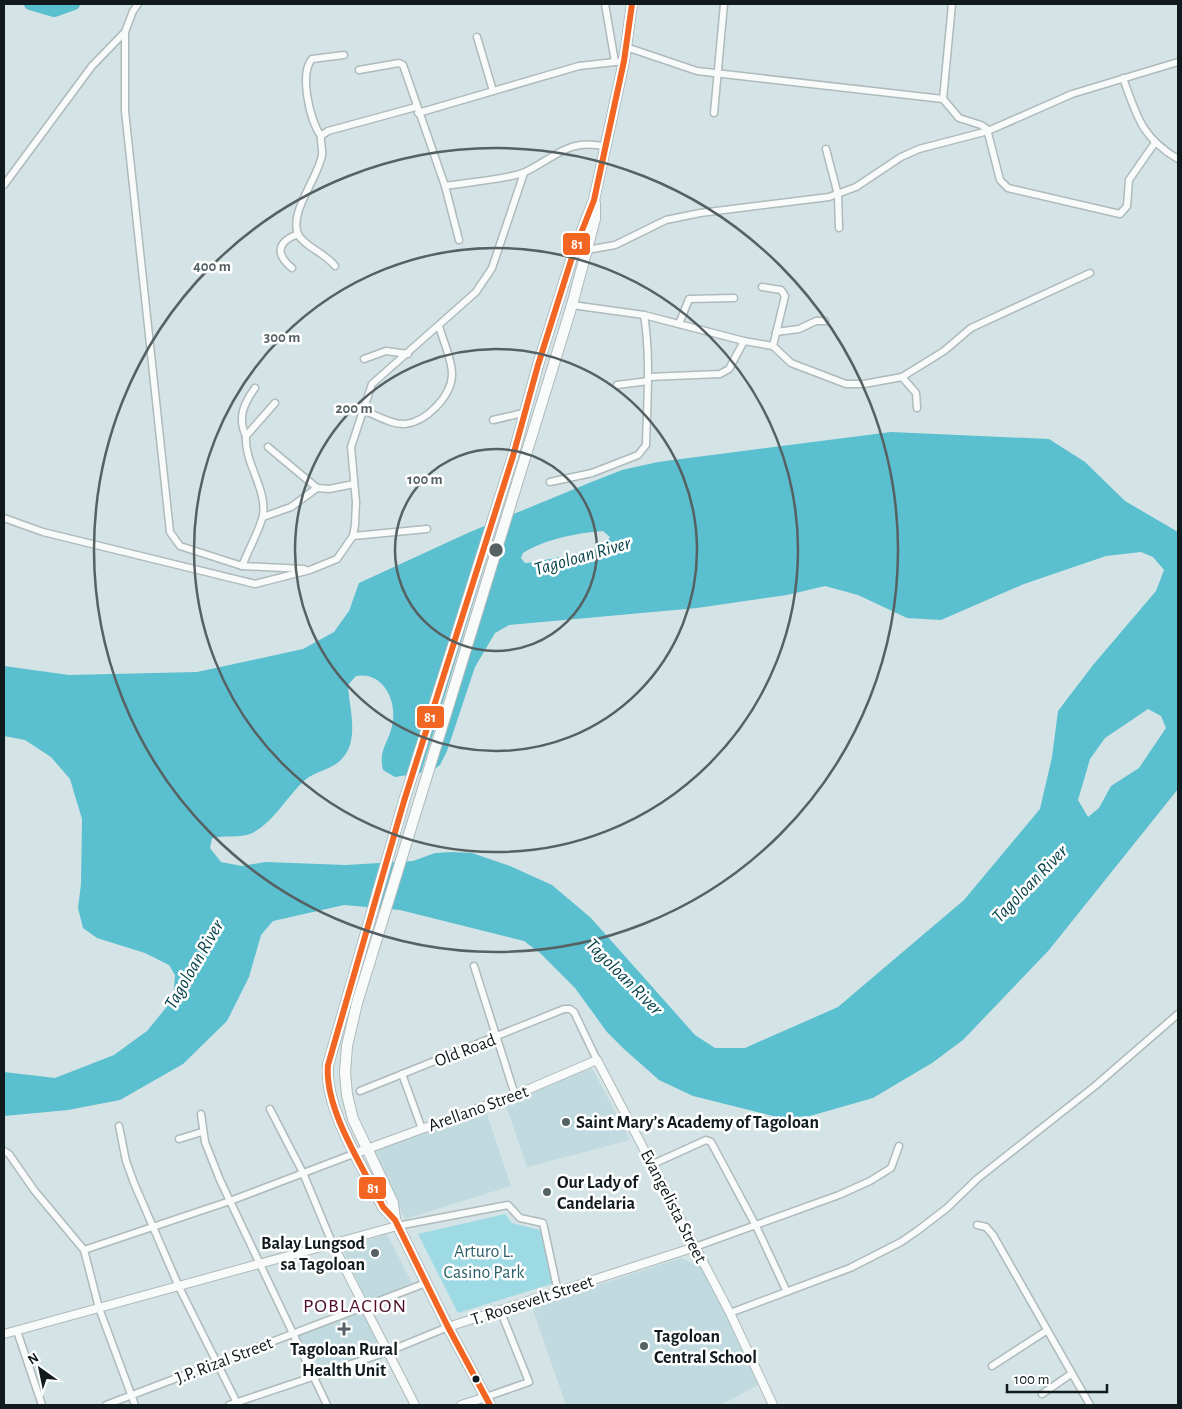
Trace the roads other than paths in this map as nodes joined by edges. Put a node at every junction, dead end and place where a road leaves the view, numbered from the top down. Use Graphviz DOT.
graph roads {
  1 [pos="138,4"];
  2 [pos="605,4"];
  3 [pos="632,4"];
  4 [pos="724,4"];
  5 [pos="952,4"];
  6 [pos="125,32"];
  7 [pos="477,37"];
  8 [pos="626,47"];
  9 [pos="344,55"];
  10 [pos="620,61"];
  11 [pos="1178,62"];
  12 [pos="359,70"];
  13 [pos="718,74"];
  14 [pos="1123,78"];
  15 [pos="493,91"];
  16 [pos="944,99"];
  17 [pos="417,110"];
  18 [pos="714,113"];
  19 [pos="988,131"];
  20 [pos="321,136"];
  21 [pos="1154,144"];
  22 [pos="606,148"];
  23 [pos="826,149"];
  24 [pos="1178,159"];
  25 [pos="524,173"];
  26 [pos="4,186"];
  27 [pos="444,186"];
  28 [pos="838,195"];
  29 [pos="594,200"];
  30 [pos="839,228"];
  31 [pos="298,234"];
  32 [pos="459,240"];
  33 [pos="587,250"];
  34 [pos="335,266"];
  35 [pos="292,268"];
  36 [pos="1090,273"];
  37 [pos="762,287"];
  38 [pos="734,298"];
  39 [pos="572,305"];
  40 [pos="644,314"];
  41 [pos="825,321"];
  42 [pos="679,324"];
  43 [pos="439,326"];
  44 [pos="776,332"];
  45 [pos="744,341"];
  46 [pos="773,346"];
  47 [pos="408,354"];
  48 [pos="364,359"];
  49 [pos="902,377"];
  50 [pos="648,379"];
  51 [pos="617,385"];
  52 [pos="255,388"];
  53 [pos="275,403"];
  54 [pos="918,408"];
  55 [pos="365,411"];
  56 [pos="523,414"];
  57 [pos="493,420"];
  58 [pos="246,436"];
  59 [pos="268,447"];
  60 [pos="550,482"];
  61 [pos="354,484"];
  62 [pos="317,488"];
  63 [pos="263,517"];
  64 [pos="4,518"];
  65 [pos="427,529"];
  66 [pos="353,536"];
  67 [pos="242,566"];
  68 [pos="310,570"];
  69 [pos="474,966"];
  70 [pos="570,1009"];
  71 [pos="1178,1014"];
  72 [pos="496,1038"];
  73 [pos="598,1060"];
  74 [pos="402,1074"];
  75 [pos="360,1091"];
  76 [pos="515,1095"];
  77 [pos="270,1109"];
  78 [pos="201,1114"];
  79 [pos="119,1126"];
  80 [pos="422,1129"];
  81 [pos="202,1132"];
  82 [pos="179,1139"];
  83 [pos="899,1146"];
  84 [pos="367,1149"];
  85 [pos="4,1151"];
  86 [pos="356,1153"];
  87 [pos="653,1164"];
  88 [pos="303,1173"];
  89 [pos="230,1201"];
  90 [pos="396,1223"];
  91 [pos="977,1225"];
  92 [pos="756,1226"];
  93 [pos="155,1228"];
  94 [pos="333,1245"];
  95 [pos="695,1247"];
  96 [pos="84,1250"];
  97 [pos="258,1264"];
  98 [pos="426,1283"];
  99 [pos="179,1288"];
  100 [pos="558,1292"];
  101 [pos="787,1292"];
  102 [pos="99,1308"];
  103 [pos="364,1308"];
  104 [pos="500,1310"];
  105 [pos="730,1313"];
  106 [pos="448,1327"];
  107 [pos="17,1331"];
  108 [pos="1046,1331"];
  109 [pos="4,1334"];
  110 [pos="292,1334"];
  111 [pos="387,1352"];
  112 [pos="218,1363"];
  113 [pos="992,1366"];
  114 [pos="1072,1374"];
  115 [pos="314,1377"];
  116 [pos="1042,1394"];
  117 [pos="131,1395"];
  118 [pos="488,1401"];
  119 [pos="238,1404"];
  120 [pos="42,1405"];
  121 [pos="106,1405"];
  122 [pos="135,1405"];
  123 [pos="229,1405"];
  124 [pos="327,1405"];
  125 [pos="415,1405"];
  126 [pos="461,1405"];
  127 [pos="773,1405"];
  128 [pos="1090,1405"];
  1 -- 6 [label="street"];
  2 -- 10 [label="street"];
  3 -- 8 [label="highway"];
  4 -- 13 [label="street"];
  5 -- 16 [label="street"];
  6 -- 26 [label="street"];
  6 -- 67 [label="street"];
  7 -- 15 [label="street"];
  8 -- 10 [label="highway"];
  8 -- 13 [label="street"];
  9 -- 20 [label="street"];
  10 -- 15 [label="street"];
  10 -- 22 [label="highway"];
  11 -- 14 [label="street"];
  12 -- 17 [label="street"];
  13 -- 16 [label="street"];
  13 -- 18 [label="street"];
  14 -- 19 [label="street"];
  14 -- 21 [label="street"];
  15 -- 17 [label="street"];
  16 -- 19 [label="street"];
  17 -- 20 [label="street"];
  17 -- 27 [label="street"];
  19 -- 21 [label="street"];
  19 -- 28 [label="street"];
  20 -- 31 [label="street"];
  21 -- 24 [label="street"];
  22 -- 25 [label="street"];
  22 -- 29 [label="highway"];
  23 -- 28 [label="street"];
  25 -- 27 [label="street"];
  25 -- 43 [label="street"];
  27 -- 32 [label="street"];
  28 -- 30 [label="street"];
  28 -- 33 [label="street"];
  29 -- 33 [label="highway"];
  29 -- 56 [label="highway"];
  31 -- 34 [label="street"];
  31 -- 35 [label="street"];
  33 -- 39 [label="highway"];
  36 -- 49 [label="street"];
  37 -- 44 [label="street"];
  38 -- 42 [label="street"];
  39 -- 40 [label="street"];
  39 -- 84 [label="highway"];
  40 -- 42 [label="street"];
  40 -- 50 [label="street"];
  41 -- 44 [label="street"];
  42 -- 45 [label="street"];
  43 -- 47 [label="street"];
  43 -- 55 [label="street"];
  44 -- 46 [label="street"];
  45 -- 46 [label="street"];
  45 -- 50 [label="street"];
  46 -- 49 [label="street"];
  47 -- 48 [label="street"];
  47 -- 55 [label="street"];
  49 -- 54 [label="street"];
  50 -- 51 [label="street"];
  50 -- 60 [label="street"];
  52 -- 58 [label="street"];
  53 -- 58 [label="street"];
  55 -- 61 [label="street"];
  56 -- 57 [label="street"];
  56 -- 86 [label="highway"];
  58 -- 63 [label="street"];
  59 -- 62 [label="street"];
  61 -- 62 [label="street"];
  61 -- 66 [label="street"];
  62 -- 63 [label="street"];
  63 -- 67 [label="street"];
  64 -- 68 [label="street"];
  65 -- 66 [label="street"];
  66 -- 68 [label="street"];
  67 -- 68 [label="street"];
  69 -- 72 [label="street"];
  70 -- 72 [label="street, Old Road"];
  70 -- 73 [label="street, Evangelista Street"];
  71 -- 101 [label="street"];
  72 -- 74 [label="street, Old Road"];
  72 -- 76 [label="street"];
  73 -- 76 [label="street, Arellano Street"];
  73 -- 87 [label="street, Evangelista Street"];
  74 -- 75 [label="street, Old Road"];
  74 -- 80 [label="street"];
  76 -- 80 [label="street, Arellano Street"];
  77 -- 88 [label="street"];
  78 -- 81 [label="street"];
  79 -- 93 [label="street"];
  80 -- 84 [label="street, Arellano Street"];
  81 -- 82 [label="street"];
  81 -- 89 [label="street"];
  83 -- 92 [label="street"];
  84 -- 86 [label="street, Arellano Street"];
  84 -- 90 [label="highway"];
  85 -- 96 [label="street"];
  86 -- 88 [label="street"];
  86 -- 90 [label="highway"];
  87 -- 92 [label="street"];
  87 -- 95 [label="street, Evangelista Street"];
  88 -- 89 [label="street"];
  88 -- 94 [label="street"];
  89 -- 93 [label="street"];
  89 -- 97 [label="street"];
  90 -- 94 [label="street"];
  90 -- 98 [label="highway"];
  90 -- 100 [label="street"];
  91 -- 108 [label="street"];
  92 -- 95 [label="street"];
  92 -- 101 [label="street"];
  93 -- 96 [label="street"];
  93 -- 99 [label="street"];
  94 -- 97 [label="street"];
  94 -- 103 [label="street"];
  95 -- 100 [label="street, T. Roosevelt Street"];
  95 -- 105 [label="street, Evangelista Street"];
  96 -- 102 [label="street"];
  97 -- 99 [label="street"];
  97 -- 110 [label="street"];
  98 -- 103 [label="street, J.P. Rizal Street"];
  98 -- 106 [label="highway"];
  99 -- 102 [label="street"];
  99 -- 112 [label="street"];
  100 -- 104 [label="street, T. Roosevelt Street"];
  101 -- 105 [label="street"];
  102 -- 107 [label="street"];
  102 -- 117 [label="street"];
  103 -- 110 [label="street, J.P. Rizal Street"];
  103 -- 111 [label="street"];
  104 -- 106 [label="street, T. Roosevelt Street"];
  104 -- 118 [label="street"];
  105 -- 127 [label="street, Evangelista Street"];
  106 -- 111 [label="street, T. Roosevelt Street"];
  106 -- 118 [label="highway"];
  107 -- 109 [label="street"];
  107 -- 120 [label="street"];
  108 -- 113 [label="street"];
  108 -- 114 [label="street"];
  110 -- 112 [label="street, J.P. Rizal Street"];
  110 -- 115 [label="street"];
  111 -- 115 [label="street, T. Roosevelt Street"];
  111 -- 125 [label="street"];
  112 -- 117 [label="street, J.P. Rizal Street"];
  112 -- 119 [label="street"];
  114 -- 116 [label="street"];
  114 -- 128 [label="street"];
  115 -- 119 [label="street, T. Roosevelt Street"];
  115 -- 124 [label="street"];
  117 -- 121 [label="street, J.P. Rizal Street"];
  117 -- 122 [label="street"];
  118 -- 126 [label="street"];
  119 -- 123 [label="street, T. Roosevelt Street"];
}
